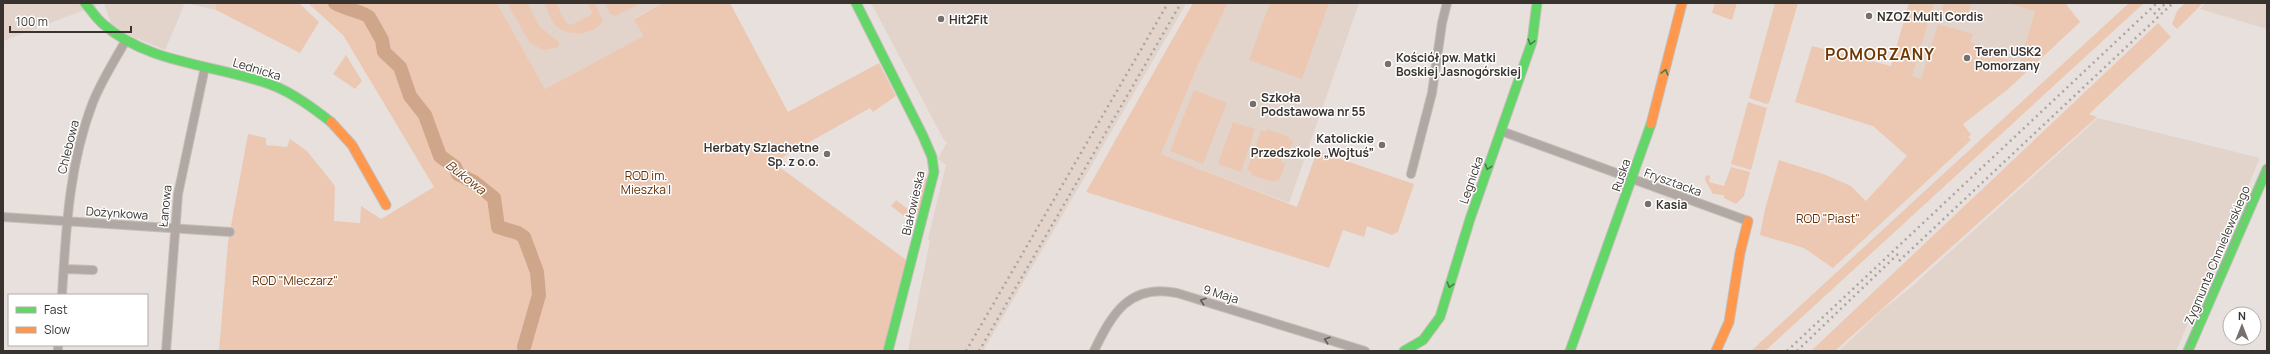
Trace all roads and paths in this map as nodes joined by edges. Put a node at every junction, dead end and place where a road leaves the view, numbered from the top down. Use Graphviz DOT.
graph roads {
  1 [pos="85,3"];
  2 [pos="856,3"];
  3 [pos="1447,3"];
  4 [pos="1537,3"];
  5 [pos="1682,3"];
  6 [pos="126,40"];
  7 [pos="205,67"];
  8 [pos="1501,130"];
  9 [pos="2267,169"];
  10 [pos="1411,174"];
  11 [pos="1633,180"];
  12 [pos="386,205"];
  13 [pos="3,217"];
  14 [pos="67,221"];
  15 [pos="1748,221"];
  16 [pos="174,228"];
  17 [pos="230,232"];
  18 [pos="64,269"];
  19 [pos="93,270"];
  20 [pos="62,294"];
  21 [pos="166,351"];
  22 [pos="888,351"];
  23 [pos="1094,351"];
  24 [pos="1365,351"];
  25 [pos="1404,351"];
  26 [pos="1570,351"];
  27 [pos="1716,351"];
  28 [pos="2188,351"];
  1 -- 6 [label="street, Lednicka"];
  2 -- 22 [label="street, Białowieska"];
  3 -- 10 [label="street"];
  4 -- 8 [label="street, Legnicka, one-way"];
  11 -- 5 [label="street, Ruska, one-way"];
  6 -- 7 [label="street, Lednicka"];
  6 -- 14 [label="street, Chlebowa"];
  7 -- 12 [label="street, Lednicka"];
  7 -- 16 [label="street, Łanowa"];
  8 -- 11 [label="street, Frysztacka"];
  8 -- 25 [label="street, Legnicka, one-way"];
  9 -- 28 [label="street, Zygmunta Chmielewskiego"];
  11 -- 15 [label="street, Frysztacka"];
  11 -- 26 [label="street, Ruska"];
  13 -- 14 [label="street, Dożynkowa"];
  14 -- 16 [label="street, Dożynkowa"];
  14 -- 18 [label="street, Chlebowa"];
  15 -- 27 [label="street"];
  16 -- 17 [label="street, Dożynkowa"];
  16 -- 21 [label="street, Łanowa"];
  18 -- 19 [label="street"];
  18 -- 20 [label="street, Chlebowa"];
  24 -- 23 [label="street, 9 Maja, one-way"];
}
